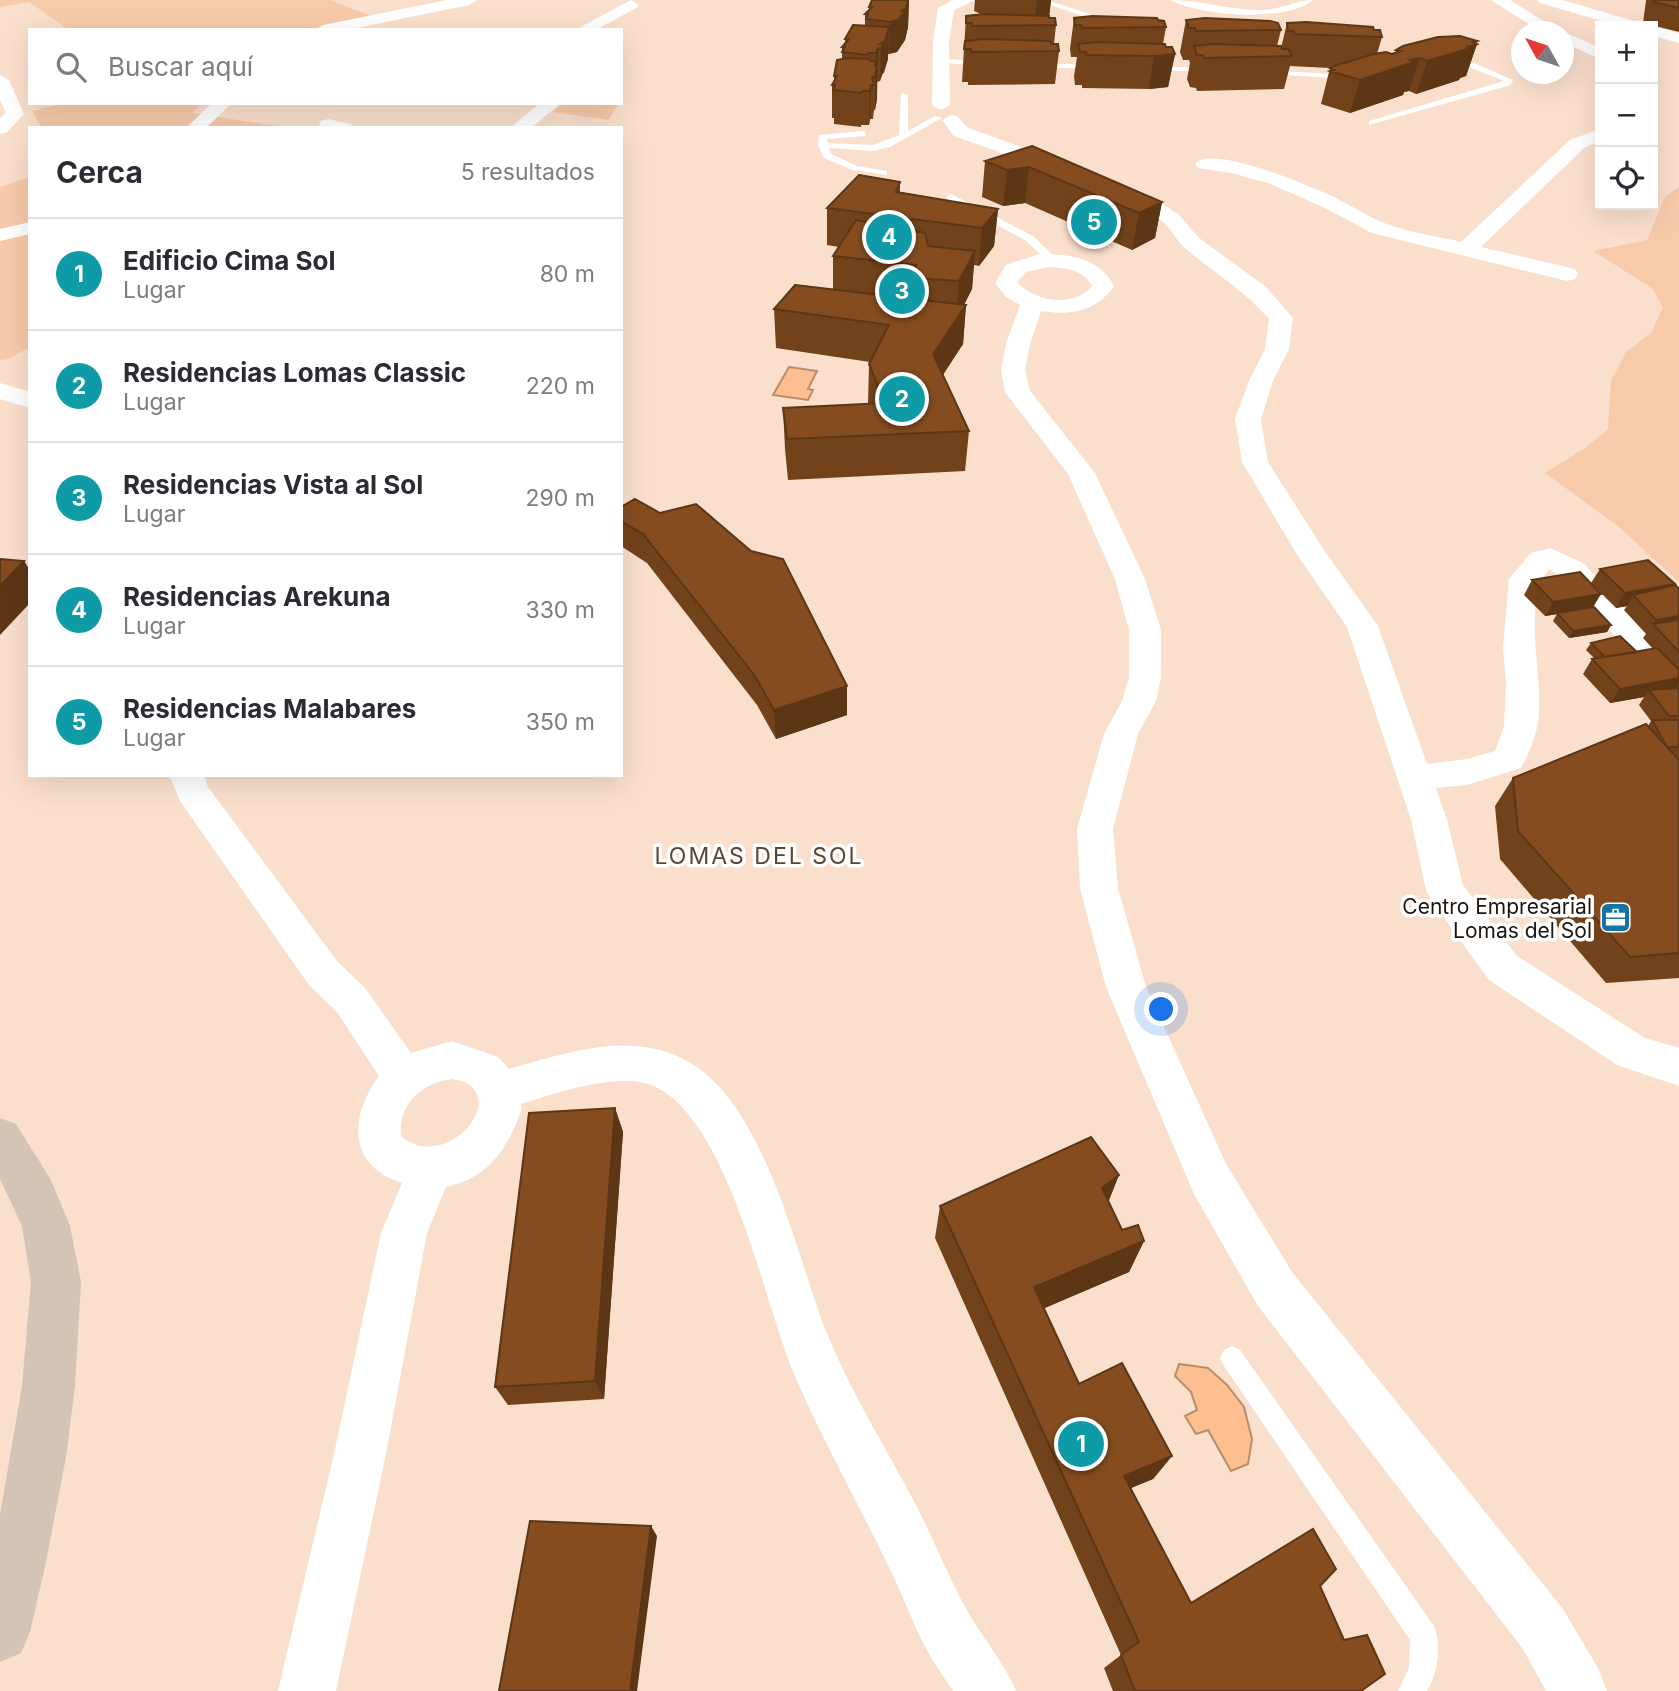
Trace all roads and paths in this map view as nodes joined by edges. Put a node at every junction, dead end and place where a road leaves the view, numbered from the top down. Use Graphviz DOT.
graph roads {
  1 [pos="469,0"];
  2 [pos="967,0"];
  3 [pos="1039,0"];
  4 [pos="1174,0"];
  5 [pos="1309,0"];
  6 [pos="1499,0"];
  7 [pos="1545,0"];
  8 [pos="631,5"];
  9 [pos="1104,20"];
  10 [pos="1534,21"];
  11 [pos="1618,21"];
  12 [pos="333,28"];
  13 [pos="587,28"];
  14 [pos="1658,32"];
  15 [pos="1679,38"];
  16 [pos="1574,42"];
  17 [pos="1595,52"];
  18 [pos="942,61"];
  19 [pos="1441,62"];
  20 [pos="991,63"];
  21 [pos="1028,65"];
  22 [pos="1110,67"];
  23 [pos="1137,68"];
  24 [pos="1219,71"];
  25 [pos="1259,72"];
  26 [pos="1361,77"];
  27 [pos="0,80"];
  28 [pos="904,94"];
  29 [pos="221,105"];
  30 [pos="549,105"];
  31 [pos="953,113"];
  32 [pos="1372,123"];
  33 [pos="197,126"];
  34 [pos="522,126"];
  35 [pos="0,128"];
  36 [pos="863,134"];
  37 [pos="903,137"];
  38 [pos="1595,137"];
  39 [pos="823,145"];
  40 [pos="1205,164"];
  41 [pos="884,173"];
  42 [pos="951,197"];
  43 [pos="28,228"];
  44 [pos="0,235"];
  45 [pos="1467,248"];
  46 [pos="1054,261"];
  47 [pos="1567,274"];
  48 [pos="1033,302"];
  49 [pos="0,391"];
  50 [pos="28,399"];
  51 [pos="1679,685"];
  52 [pos="187,777"];
  53 [pos="1413,778"];
  54 [pos="1679,1067"];
  55 [pos="404,1078"];
  56 [pos="500,1091"];
  57 [pos="0,1139"];
  58 [pos="431,1168"];
  59 [pos="1233,1358"];
  60 [pos="0,1632"];
  61 [pos="307,1691"];
  62 [pos="987,1691"];
  63 [pos="1412,1691"];
  64 [pos="1578,1691"];
  1 -- 12 [label="street"];
  2 -- 18 [label="street"];
  3 -- 9 [label="lane"];
  4 -- 5 [label="lane"];
  6 -- 10 [label="street"];
  7 -- 11 [label="street"];
  8 -- 13 [label="street"];
  14 -- 15 [label="street"];
  16 -- 17 [label="street"];
  18 -- 20 [label="lane"];
  18 -- 31 [label="street"];
  19 -- 32 [label="lane"];
  21 -- 22 [label="lane"];
  23 -- 24 [label="lane"];
  25 -- 26 [label="lane"];
  27 -- 35 [label="street"];
  28 -- 37 [label="lane"];
  29 -- 33 [label="street"];
  30 -- 34 [label="street"];
  31 -- 37 [label="lane"];
  31 -- 53 [label="street"];
  36 -- 39 [label="lane"];
  37 -- 39 [label="lane"];
  38 -- 45 [label="street"];
  39 -- 41 [label="lane"];
  40 -- 45 [label="street"];
  42 -- 46 [label="lane"];
  43 -- 44 [label="street"];
  45 -- 47 [label="street"];
  46 -- 48 [label="street"];
  46 -- 48 [label="street"];
  48 -- 64 [label="street"];
  49 -- 50 [label="street"];
  51 -- 53 [label="street"];
  52 -- 55 [label="street"];
  53 -- 54 [label="street"];
  55 -- 56 [label="street"];
  55 -- 58 [label="street"];
  56 -- 58 [label="street"];
  56 -- 62 [label="street"];
  57 -- 60 [label="main road"];
  58 -- 61 [label="street"];
  59 -- 63 [label="lane"];
}
